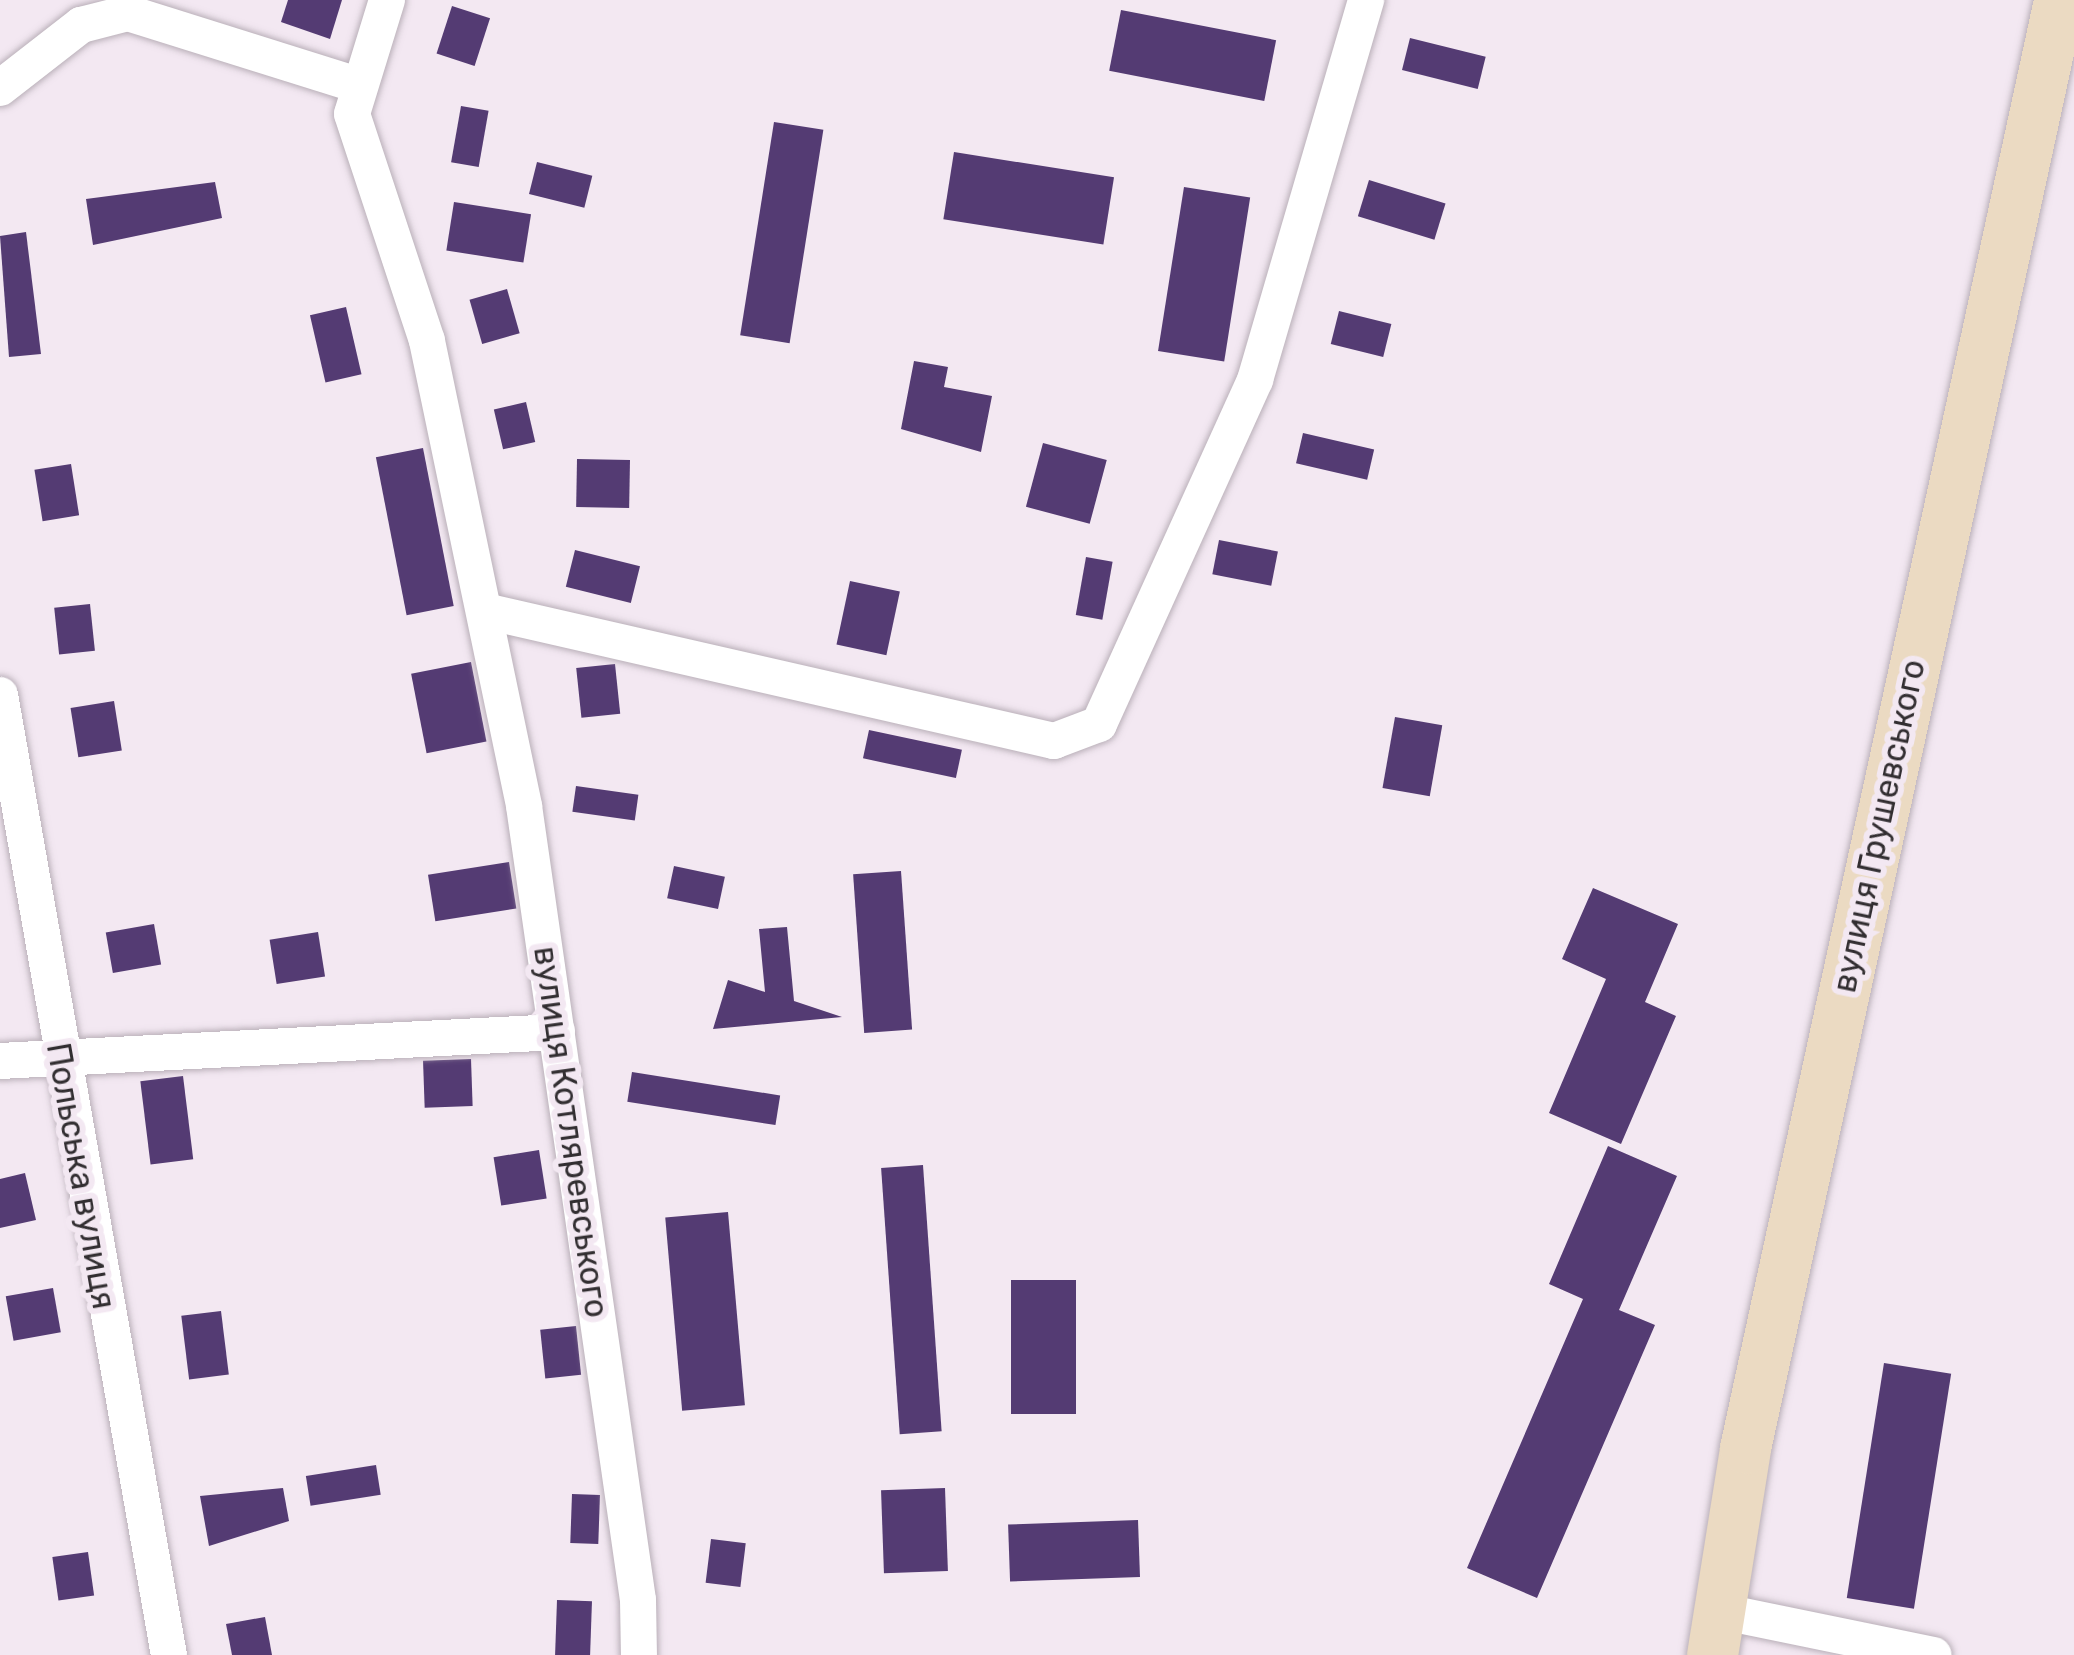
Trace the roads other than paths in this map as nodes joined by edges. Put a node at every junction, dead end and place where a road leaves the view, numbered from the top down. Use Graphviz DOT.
graph roads {
  1 [pos="387,0"];
  2 [pos="1366,0"];
  3 [pos="2059,0"];
  4 [pos="358,85"];
  5 [pos="0,88"];
  6 [pos="485,611"];
  7 [pos="0,695"];
  8 [pos="557,1031"];
  9 [pos="58,1056"];
  10 [pos="0,1061"];
  11 [pos="1716,1633"];
  12 [pos="169,1655"];
  13 [pos="639,1655"];
  14 [pos="1934,1655"];
  1 -- 4 [label="street, вулиця Котляревського"];
  2 -- 6 [label="street"];
  3 -- 11 [label="main road, вулиця Грушевського"];
  4 -- 5 [label="street"];
  4 -- 6 [label="street, вулиця Котляревського"];
  6 -- 8 [label="street, вулиця Котляревського"];
  7 -- 9 [label="street, Польська вулиця"];
  8 -- 9 [label="street"];
  8 -- 13 [label="street, вулиця Котляревського"];
  9 -- 10 [label="street"];
  9 -- 12 [label="street, Польська вулиця"];
  11 -- 14 [label="street"];
}
